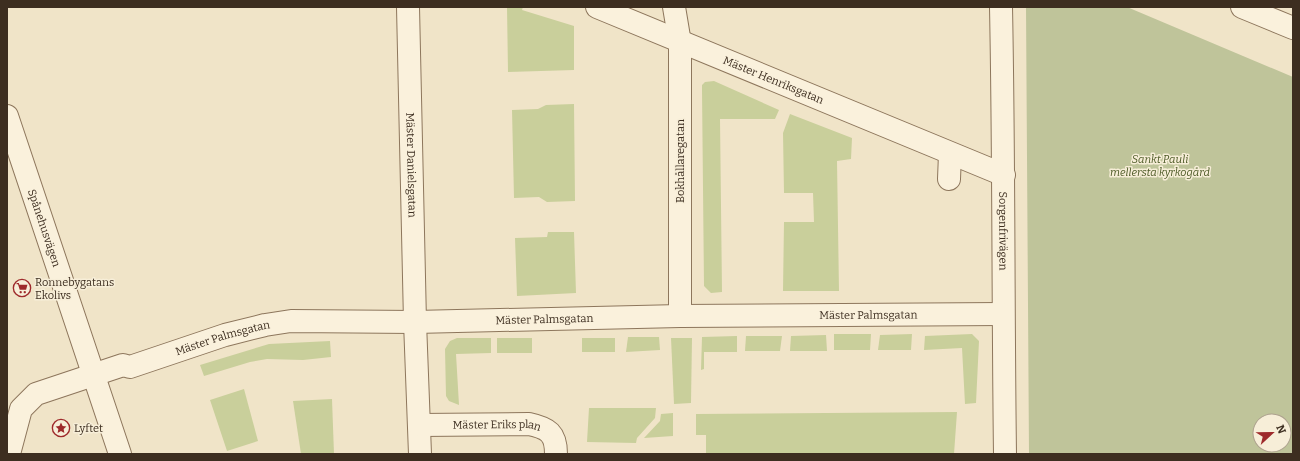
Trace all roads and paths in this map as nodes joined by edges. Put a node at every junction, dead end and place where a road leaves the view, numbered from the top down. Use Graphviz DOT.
graph roads {
  1 [pos="408,7"];
  2 [pos="597,7"];
  3 [pos="674,7"];
  4 [pos="1001,7"];
  5 [pos="1242,7"];
  6 [pos="1293,28"];
  7 [pos="680,43"];
  8 [pos="7,116"];
  9 [pos="950,154"];
  10 [pos="1004,176"];
  11 [pos="949,180"];
  12 [pos="1003,314"];
  13 [pos="680,316"];
  14 [pos="414,322"];
  15 [pos="94,376"];
  16 [pos="419,425"];
  17 [pos="9,454"];
  18 [pos="120,454"];
  19 [pos="420,454"];
  20 [pos="556,454"];
  21 [pos="1005,454"];
  1 -- 14 [label="street, Mäster Danielsgatan"];
  2 -- 7 [label="street, Mäster Henriksgatan"];
  3 -- 7 [label="street, Bokhållaregatan"];
  4 -- 10 [label="street, Sorgenfrivägen"];
  5 -- 6 [label="street"];
  7 -- 9 [label="street, Mäster Henriksgatan"];
  7 -- 13 [label="street, Bokhållaregatan"];
  8 -- 15 [label="street, Spånehusvägen"];
  9 -- 10 [label="street, Mäster Henriksgatan"];
  9 -- 11 [label="street"];
  10 -- 12 [label="street, Sorgenfrivägen"];
  12 -- 13 [label="street, Mäster Palmsgatan"];
  12 -- 21 [label="street, Sorgenfrivägen"];
  13 -- 14 [label="street, Mäster Palmsgatan"];
  14 -- 15 [label="street, Mäster Palmsgatan"];
  14 -- 16 [label="street"];
  15 -- 17 [label="street, Mäster Palmsgatan"];
  15 -- 18 [label="street, Spånehusvägen"];
  16 -- 19 [label="street"];
  16 -- 20 [label="street, Mäster Eriks plan"];
}
